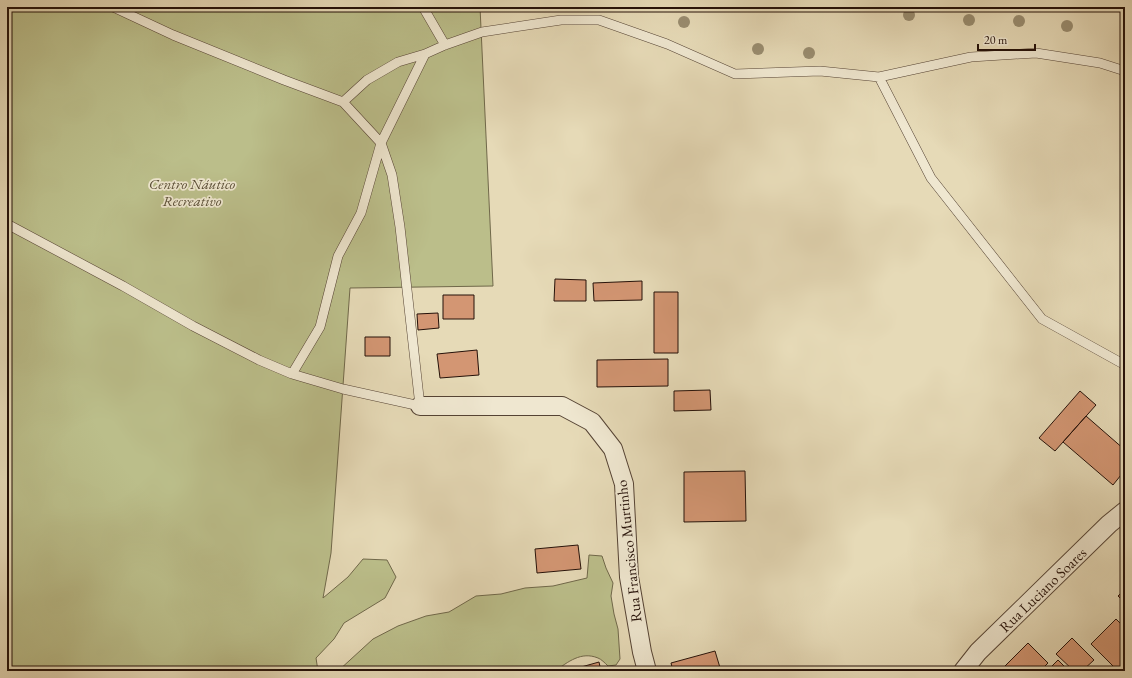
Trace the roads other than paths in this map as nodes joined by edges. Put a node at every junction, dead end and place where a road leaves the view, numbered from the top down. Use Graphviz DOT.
graph roads {
  1 [pos="113,7"];
  2 [pos="423,7"];
  3 [pos="445,45"];
  4 [pos="425,54"];
  5 [pos="1125,71"];
  6 [pos="879,77"];
  7 [pos="343,102"];
  8 [pos="381,143"];
  9 [pos="7,224"];
  10 [pos="1125,365"];
  11 [pos="292,374"];
  12 [pos="420,406"];
  13 [pos="1125,511"];
  14 [pos="647,671"];
  15 [pos="962,671"];
  1 -- 7 [label="lane"];
  2 -- 3 [label="lane"];
  3 -- 4 [label="lane"];
  3 -- 6 [label="lane"];
  4 -- 7 [label="lane"];
  4 -- 8 [label="lane"];
  5 -- 6 [label="lane"];
  6 -- 10 [label="lane"];
  7 -- 8 [label="lane"];
  8 -- 11 [label="lane"];
  8 -- 12 [label="lane"];
  9 -- 11 [label="lane"];
  11 -- 12 [label="lane"];
  12 -- 14 [label="street, Rua Francisco Murtinho"];
  13 -- 15 [label="street, Rua Luciano Soares"];
}
